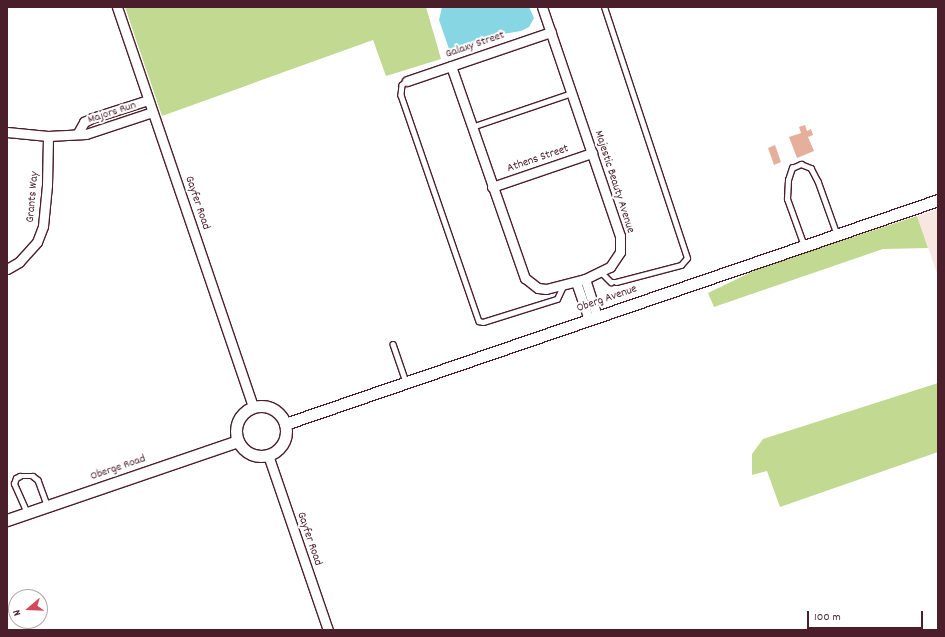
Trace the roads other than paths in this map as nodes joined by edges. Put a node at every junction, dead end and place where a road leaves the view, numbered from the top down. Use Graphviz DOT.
graph roads {
  1 [pos="117,7"];
  2 [pos="542,7"];
  3 [pos="604,7"];
  4 [pos="551,32"];
  5 [pos="451,66"];
  6 [pos="407,81"];
  7 [pos="572,93"];
  8 [pos="148,100"];
  9 [pos="152,112"];
  10 [pos="472,127"];
  11 [pos="7,132"];
  12 [pos="78,133"];
  13 [pos="48,136"];
  14 [pos="592,152"];
  15 [pos="492,187"];
  16 [pos="938,200"];
  17 [pos="837,234"];
  18 [pos="804,246"];
  19 [pos="7,269"];
  20 [pos="602,273"];
  21 [pos="581,280"];
  22 [pos="563,286"];
  23 [pos="593,318"];
  24 [pos="393,344"];
  25 [pos="406,382"];
  26 [pos="253,407"];
  27 [pos="285,424"];
  28 [pos="238,441"];
  29 [pos="268,455"];
  30 [pos="48,506"];
  31 [pos="27,513"];
  32 [pos="7,520"];
  33 [pos="328,630"];
  1 -- 8 [label="street, Gayfer Road"];
  2 -- 4 [label="street, Majestic Beauty Avenue"];
  3 -- 20 [label="lane"];
  4 -- 5 [label="street, Galaxy Street"];
  4 -- 7 [label="street, Majestic Beauty Avenue"];
  5 -- 6 [label="street, Galaxy Street"];
  5 -- 10 [label="street, Majestic Beauty Avenue"];
  6 -- 22 [label="lane"];
  7 -- 10 [label="lane"];
  7 -- 14 [label="street, Majestic Beauty Avenue"];
  8 -- 9 [label="street, Gayfer Road"];
  8 -- 12 [label="street, Majors Run"];
  9 -- 12 [label="street, Majors Run"];
  9 -- 26 [label="street, Gayfer Road"];
  10 -- 15 [label="street, Majestic Beauty Avenue"];
  11 -- 13 [label="street, Majors Run"];
  12 -- 13 [label="street, Majors Run"];
  13 -- 19 [label="street, Grants Way"];
  14 -- 15 [label="street, Athens Street"];
  14 -- 20 [label="street, Majestic Beauty Avenue"];
  15 -- 22 [label="street, Majestic Beauty Avenue"];
  16 -- 17 [label="street, Oberg Avenue"];
  17 -- 18 [label="street, Oberg Avenue"];
  17 -- 18 [label="lane"];
  18 -- 23 [label="street, Oberg Avenue"];
  20 -- 21 [label="street, Majestic Beauty Avenue"];
  21 -- 22 [label="street, Majestic Beauty Avenue"];
  21 -- 23 [label="street"];
  23 -- 25 [label="street, Oberg Avenue"];
  24 -- 25 [label="lane"];
  25 -- 27 [label="street, Oberg Avenue"];
  26 -- 27 [label="street"];
  26 -- 28 [label="street"];
  27 -- 29 [label="street"];
  28 -- 29 [label="street"];
  28 -- 30 [label="street, Oberge Road"];
  29 -- 33 [label="street, Gayfer Road"];
  30 -- 31 [label="street, Oberge Road"];
  30 -- 31 [label="lane"];
  31 -- 32 [label="street, Oberge Road"];
}
